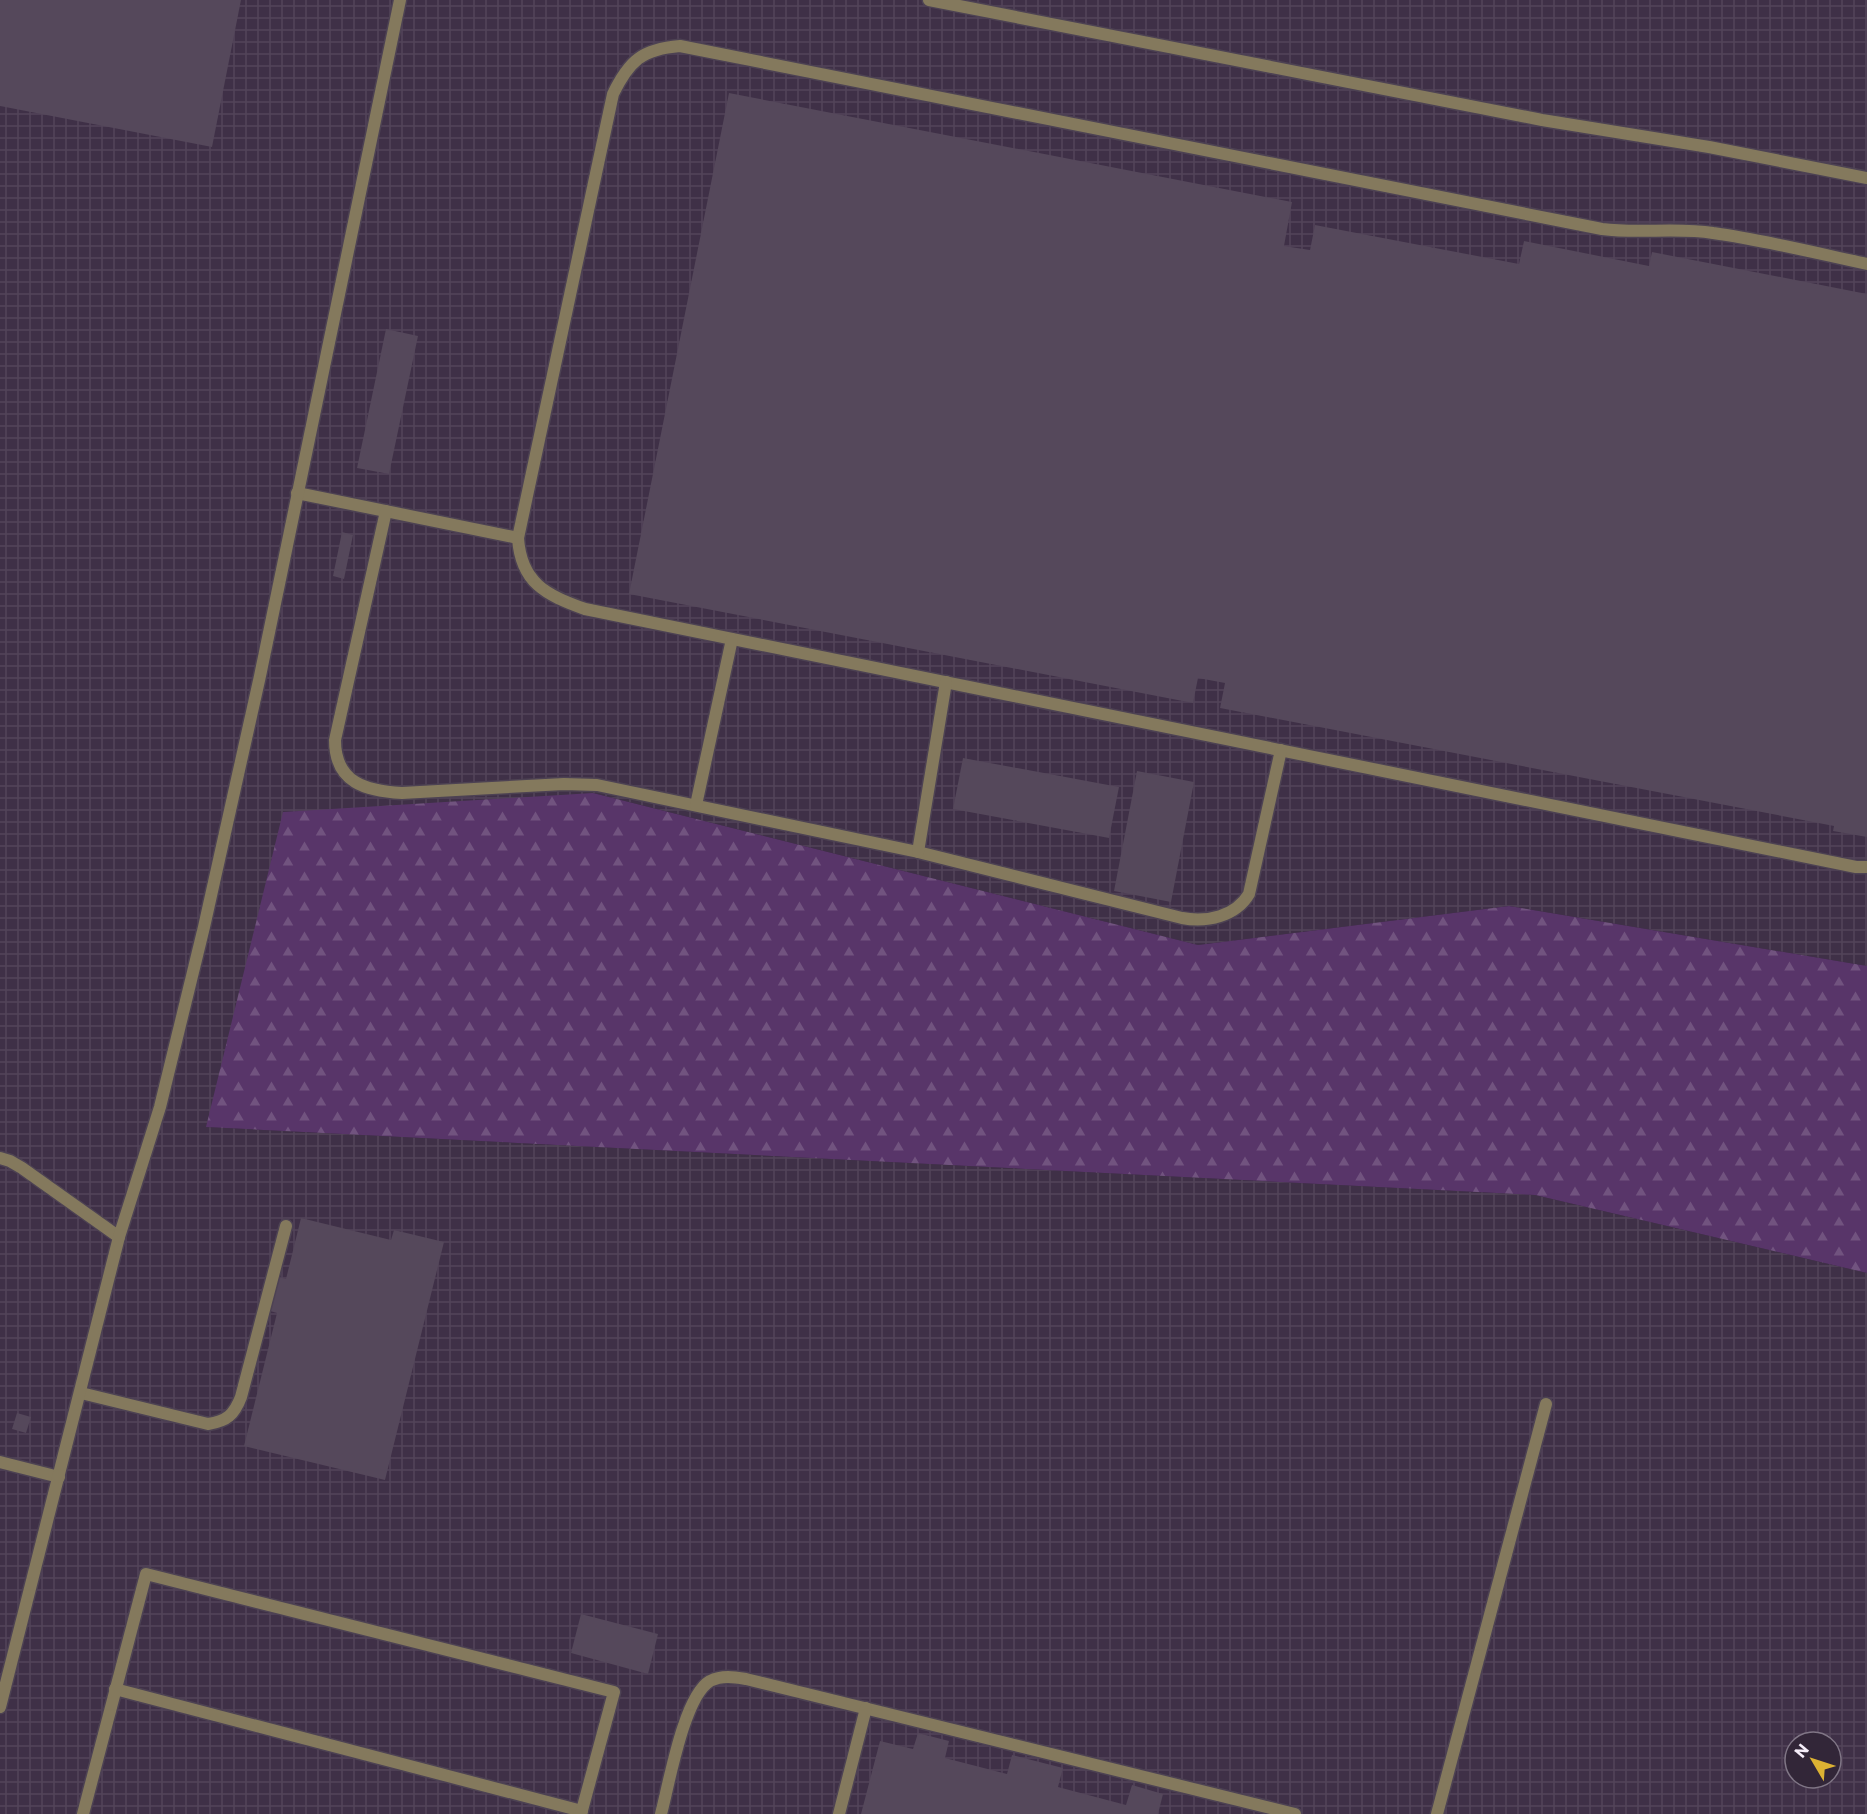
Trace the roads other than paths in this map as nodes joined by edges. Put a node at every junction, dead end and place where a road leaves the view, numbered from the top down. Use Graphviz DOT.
graph roads {
  1 [pos="400,0"];
  2 [pos="929,0"];
  3 [pos="1867,178"];
  4 [pos="1867,264"];
  5 [pos="297,493"];
  6 [pos="386,511"];
  7 [pos="518,538"];
  8 [pos="732,639"];
  9 [pos="946,682"];
  10 [pos="1281,750"];
  11 [pos="696,805"];
  12 [pos="918,852"];
  13 [pos="1867,867"];
  14 [pos="0,1158"];
  15 [pos="286,1226"];
  16 [pos="119,1237"];
  17 [pos="81,1393"];
  18 [pos="1546,1404"];
  19 [pos="0,1462"];
  20 [pos="59,1477"];
  21 [pos="116,1689"];
  22 [pos="0,1707"];
  23 [pos="866,1708"];
  24 [pos="582,1813"];
  25 [pos="83,1814"];
  26 [pos="661,1814"];
  27 [pos="839,1814"];
  28 [pos="1295,1814"];
  29 [pos="1437,1814"];
  1 -- 5 [label="street"];
  2 -- 3 [label="street"];
  4 -- 7 [label="street"];
  5 -- 6 [label="street"];
  5 -- 16 [label="street"];
  6 -- 7 [label="street"];
  6 -- 11 [label="street"];
  7 -- 8 [label="street"];
  8 -- 9 [label="street"];
  8 -- 11 [label="street"];
  9 -- 10 [label="street"];
  9 -- 12 [label="street"];
  10 -- 12 [label="street"];
  10 -- 13 [label="street"];
  11 -- 12 [label="street"];
  14 -- 16 [label="street"];
  15 -- 17 [label="street"];
  16 -- 17 [label="street"];
  17 -- 20 [label="street"];
  18 -- 29 [label="street"];
  19 -- 20 [label="street"];
  20 -- 22 [label="street"];
  21 -- 24 [label="street"];
  21 -- 24 [label="street"];
  21 -- 25 [label="street"];
  23 -- 26 [label="street"];
  23 -- 27 [label="street"];
  23 -- 28 [label="street"];
}
